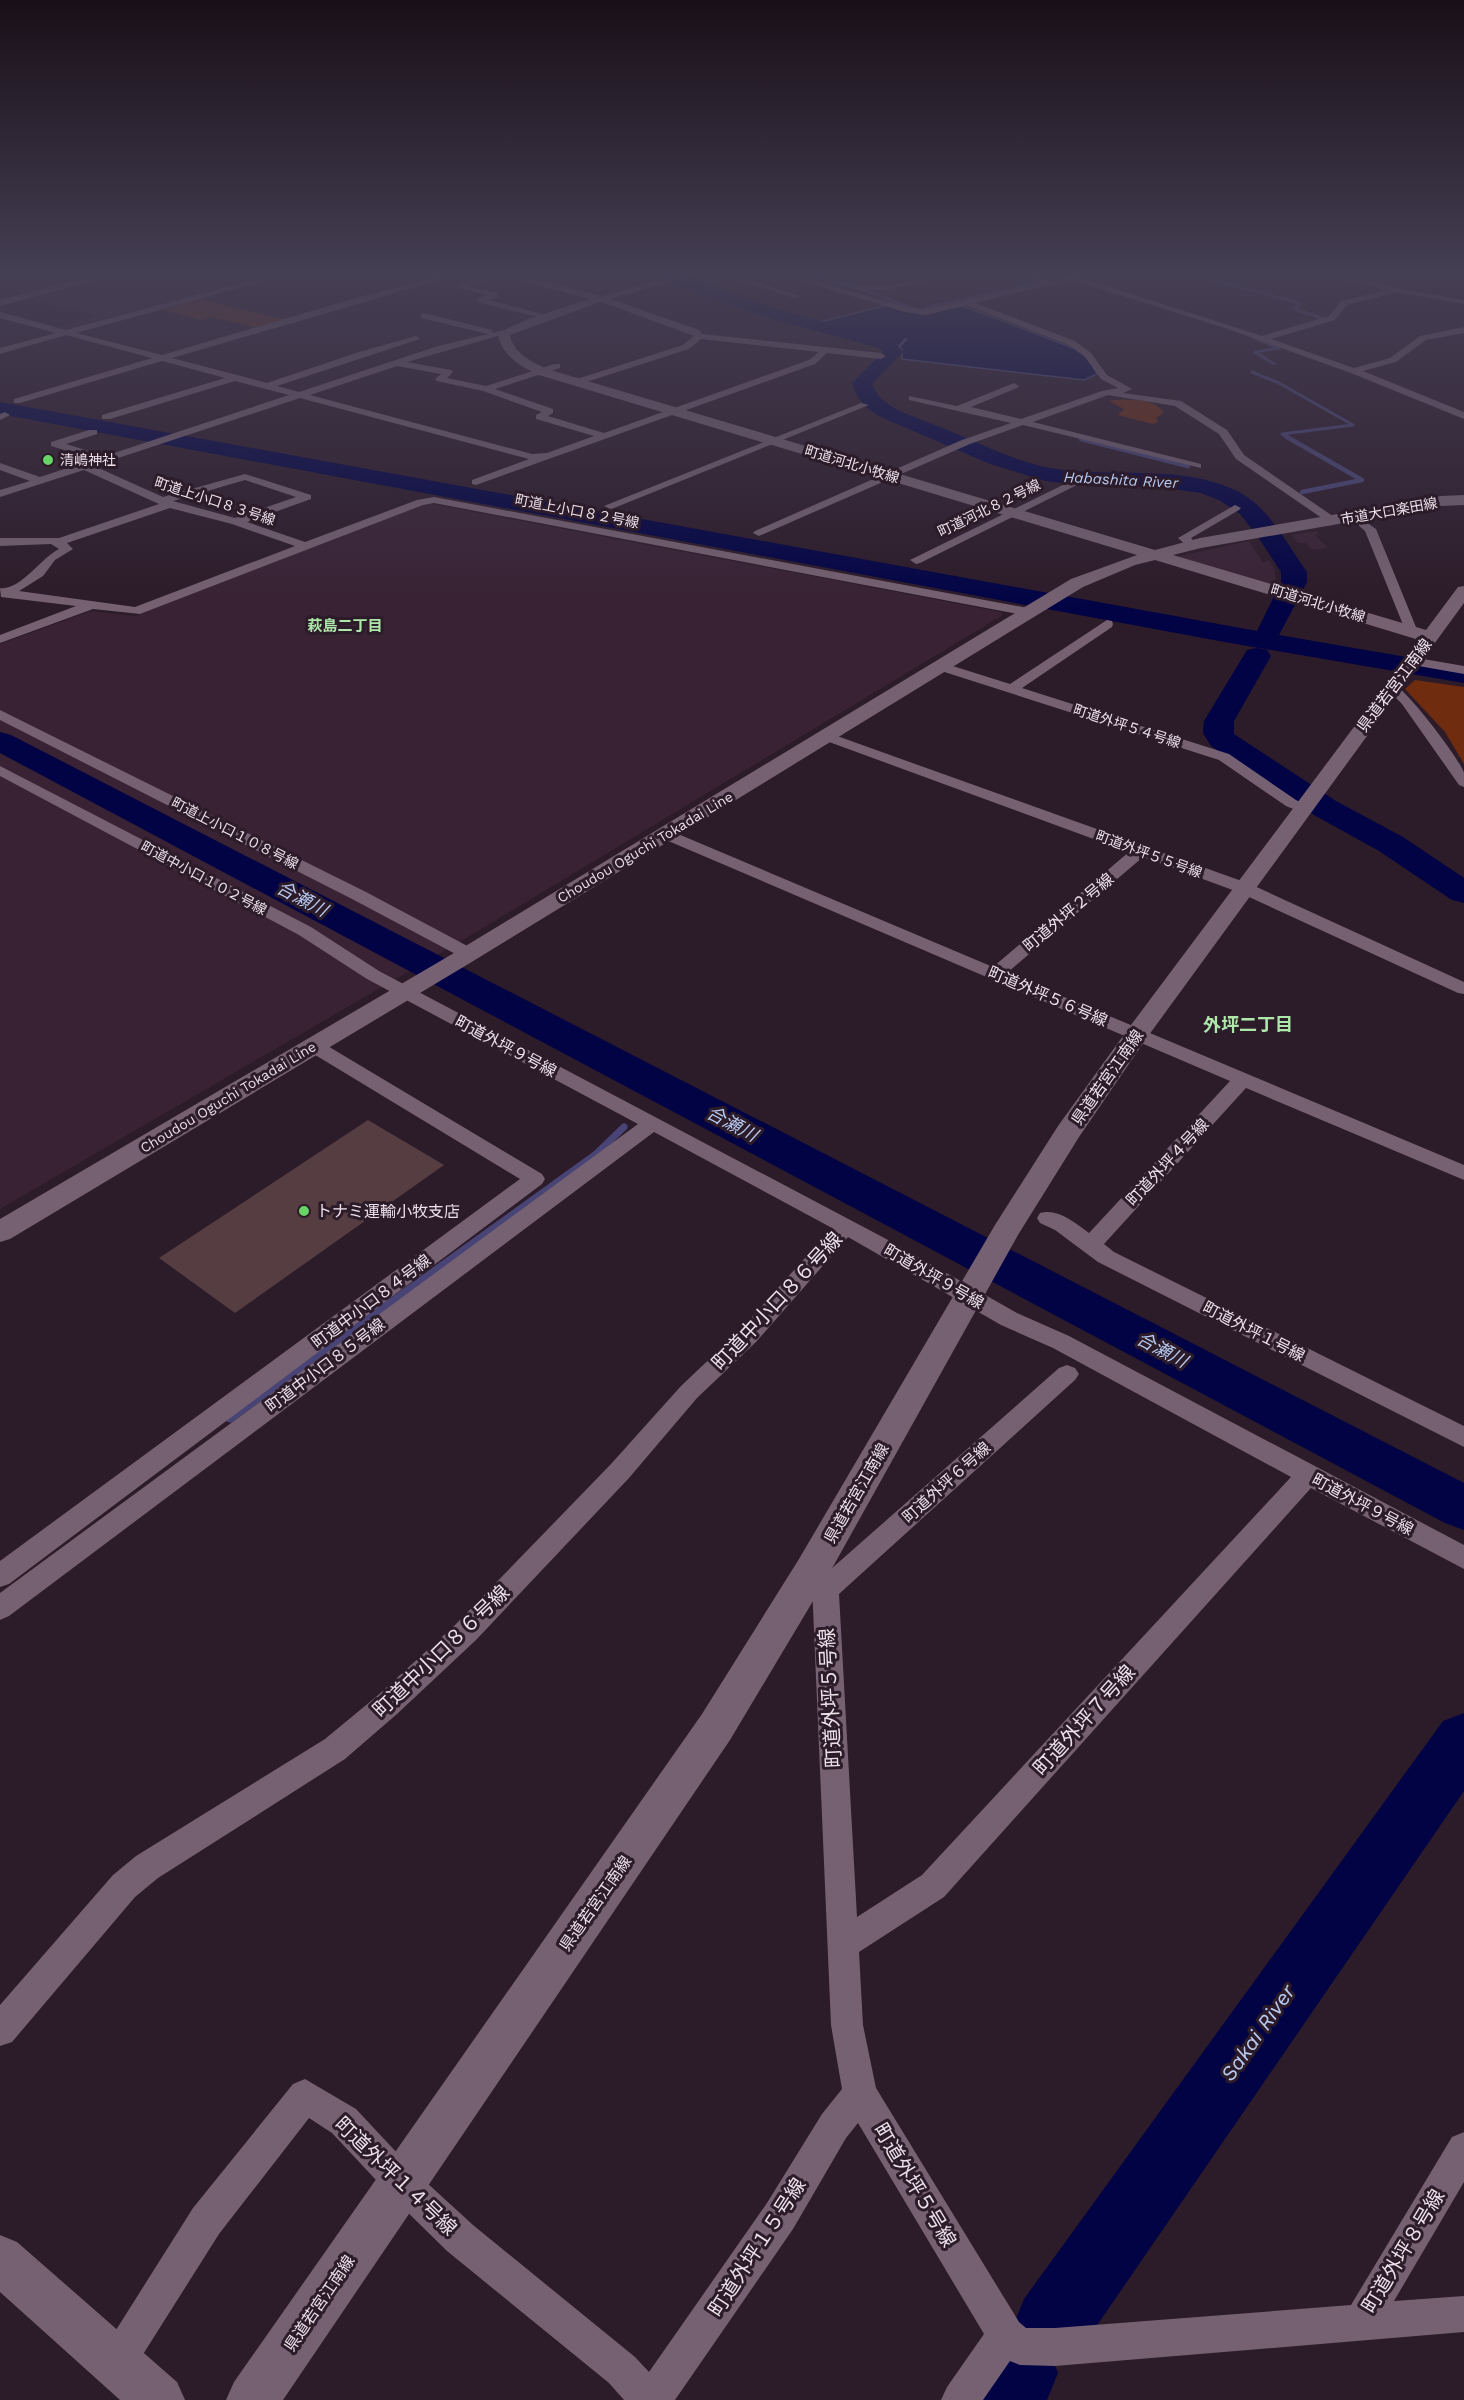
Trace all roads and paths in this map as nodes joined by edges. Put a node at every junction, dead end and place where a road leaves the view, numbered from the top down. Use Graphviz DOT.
graph roads {
  1 [pos="78,383"];
  2 [pos="216,383"];
  3 [pos="257,383"];
  4 [pos="277,383"];
  5 [pos="332,383"];
  6 [pos="461,383"];
  7 [pos="504,383"];
  8 [pos="580,383"];
  9 [pos="753,383"];
  10 [pos="1116,383"];
  11 [pos="1383,383"];
  12 [pos="268,386"];
  13 [pos="486,389"];
  14 [pos="1106,393"];
  15 [pos="297,394"];
  16 [pos="912,398"];
  17 [pos="17,401"];
  18 [pos="864,405"];
  19 [pos="952,408"];
  20 [pos="674,411"];
  21 [pos="1464,416"];
  22 [pos="106,417"];
  23 [pos="1018,423"];
  24 [pos="93,432"];
  25 [pos="603,436"];
  26 [pos="774,441"];
  27 [pos="546,456"];
  28 [pos="105,459"];
  29 [pos="0,466"];
  30 [pos="84,466"];
  31 [pos="1194,467"];
  32 [pos="890,475"];
  33 [pos="38,480"];
  34 [pos="1075,482"];
  35 [pos="476,483"];
  36 [pos="0,494"];
  37 [pos="1464,500"];
  38 [pos="166,503"];
  39 [pos="610,506"];
  40 [pos="1235,508"];
  41 [pos="1014,512"];
  42 [pos="1356,518"];
  43 [pos="1333,521"];
  44 [pos="237,522"];
  45 [pos="1314,524"];
  46 [pos="759,533"];
  47 [pos="0,542"];
  48 [pos="59,542"];
  49 [pos="1192,545"];
  50 [pos="305,546"];
  51 [pos="1155,554"];
  52 [pos="916,560"];
  53 [pos="1464,591"];
  54 [pos="3,593"];
  55 [pos="92,605"];
  56 [pos="1039,605"];
  57 [pos="1107,624"];
  58 [pos="1421,635"];
  59 [pos="0,639"];
  60 [pos="940,666"];
  61 [pos="1464,670"];
  62 [pos="1402,675"];
  63 [pos="1011,688"];
  64 [pos="0,714"];
  65 [pos="826,736"];
  66 [pos="0,770"];
  67 [pos="1464,782"];
  68 [pos="1308,802"];
  69 [pos="665,834"];
  70 [pos="1145,852"];
  71 [pos="1244,888"];
  72 [pos="466,956"];
  73 [pos="1000,976"];
  74 [pos="1464,989"];
  75 [pos="407,991"];
  76 [pos="1137,1034"];
  77 [pos="314,1046"];
  78 [pos="1243,1079"];
  79 [pos="652,1124"];
  80 [pos="1464,1173"];
  81 [pos="1048,1218"];
  82 [pos="845,1227"];
  83 [pos="0,1232"];
  84 [pos="1091,1245"];
  85 [pos="970,1293"];
  86 [pos="1067,1374"];
  87 [pos="1464,1437"];
  88 [pos="1308,1474"];
  89 [pos="1464,1558"];
  90 [pos="0,1576"];
  91 [pos="819,1580"];
  92 [pos="0,1608"];
  93 [pos="843,1944"];
  94 [pos="0,2030"];
  95 [pos="860,2094"];
  96 [pos="1464,2149"];
  97 [pos="402,2183"];
  98 [pos="0,2259"];
  99 [pos="1464,2314"];
  100 [pos="1361,2322"];
  101 [pos="1027,2342"];
  102 [pos="117,2362"];
  103 [pos="159,2400"];
  104 [pos="252,2400"];
  105 [pos="651,2400"];
  106 [pos="960,2400"];
  1 -- 17 [label="street"];
  2 -- 22 [label="street"];
  3 -- 12 [label="street"];
  4 -- 12 [label="street"];
  5 -- 15 [label="street"];
  6 -- 13 [label="street"];
  7 -- 13 [label="street"];
  8 -- 20 [label="street, 町道河北小牧線"];
  9 -- 20 [label="street"];
  10 -- 14 [label="street"];
  11 -- 21 [label="street"];
  12 -- 15 [label="street"];
  13 -- 25 [label="street"];
  14 -- 23 [label="street"];
  14 -- 43 [label="street"];
  15 -- 27 [label="street"];
  15 -- 28 [label="street"];
  16 -- 19 [label="street"];
  18 -- 26 [label="street"];
  19 -- 23 [label="street"];
  19 -- 23 [label="street"];
  20 -- 25 [label="street"];
  20 -- 26 [label="street, 町道河北小牧線"];
  23 -- 31 [label="street"];
  23 -- 32 [label="street"];
  24 -- 28 [label="street"];
  25 -- 27 [label="street"];
  26 -- 32 [label="street, 町道河北小牧線"];
  26 -- 39 [label="street"];
  27 -- 35 [label="street"];
  28 -- 30 [label="street"];
  29 -- 33 [label="street"];
  30 -- 33 [label="street"];
  30 -- 38 [label="street, 町道上小口８３号線"];
  32 -- 41 [label="street, 町道河北小牧線"];
  32 -- 46 [label="street"];
  33 -- 36 [label="street"];
  34 -- 41 [label="street, 町道河北８２号線"];
  37 -- 42 [label="street, 市道大口楽田線"];
  38 -- 44 [label="street, 町道上小口８３号線"];
  38 -- 44 [label="street"];
  38 -- 48 [label="street"];
  40 -- 49 [label="street"];
  41 -- 51 [label="street, 町道河北小牧線"];
  41 -- 52 [label="street, 町道河北８２号線"];
  42 -- 43 [label="street, 市道大口楽田線"];
  42 -- 58 [label="street"];
  43 -- 45 [label="street, 市道大口楽田線"];
  44 -- 50 [label="street, 町道上小口８３号線"];
  45 -- 49 [label="street, Choudou Oguchi Tokadai Line"];
  47 -- 48 [label="street"];
  48 -- 54 [label="street"];
  49 -- 51 [label="street, Choudou Oguchi Tokadai Line"];
  50 -- 55 [label="street, 町道上小口８２号線"];
  50 -- 56 [label="street, 町道上小口８２号線"];
  51 -- 56 [label="street, Choudou Oguchi Tokadai Line"];
  51 -- 58 [label="street, 町道河北小牧線"];
  53 -- 58 [label="street, 県道若宮江南線"];
  54 -- 55 [label="street"];
  55 -- 59 [label="street"];
  56 -- 60 [label="street, Choudou Oguchi Tokadai Line"];
  57 -- 63 [label="street"];
  58 -- 62 [label="street, 県道若宮江南線"];
  60 -- 63 [label="street, 町道外坪５４号線"];
  60 -- 65 [label="street, Choudou Oguchi Tokadai Line"];
  61 -- 62 [label="street"];
  62 -- 67 [label="street"];
  62 -- 68 [label="street, 県道若宮江南線"];
  63 -- 68 [label="street, 町道外坪５４号線"];
  64 -- 72 [label="street, 町道上小口１０８号線"];
  65 -- 69 [label="street, Choudou Oguchi Tokadai Line"];
  65 -- 70 [label="street, 町道外坪５５号線"];
  66 -- 75 [label="street, 町道中小口１０２号線"];
  68 -- 71 [label="street, 県道若宮江南線"];
  69 -- 72 [label="street, Choudou Oguchi Tokadai Line"];
  69 -- 73 [label="street, 町道外坪５６号線"];
  70 -- 71 [label="street, 町道外坪５５号線"];
  70 -- 73 [label="street"];
  71 -- 74 [label="street, 町道外坪５５号線"];
  71 -- 76 [label="street, 県道若宮江南線"];
  72 -- 75 [label="street, Choudou Oguchi Tokadai Line"];
  73 -- 76 [label="street, 町道外坪５６号線"];
  75 -- 77 [label="street, Choudou Oguchi Tokadai Line"];
  75 -- 79 [label="street, 町道外坪９号線"];
  76 -- 78 [label="street, 町道外坪５６号線"];
  76 -- 85 [label="street, 県道若宮江南線"];
  77 -- 83 [label="street, Choudou Oguchi Tokadai Line"];
  77 -- 90 [label="street, 町道中小口８４号線"];
  78 -- 80 [label="street, 町道外坪５６号線"];
  78 -- 84 [label="street, 町道外坪４号線"];
  79 -- 82 [label="street, 町道外坪９号線"];
  79 -- 92 [label="street, 町道中小口８５号線"];
  81 -- 84 [label="street, 町道外坪１号線"];
  82 -- 85 [label="street, 町道外坪９号線"];
  82 -- 94 [label="street, 町道中小口８６号線"];
  84 -- 87 [label="street, 町道外坪１号線"];
  85 -- 88 [label="street, 町道外坪９号線"];
  85 -- 91 [label="street, 県道若宮江南線"];
  86 -- 91 [label="street, 町道外坪６号線"];
  88 -- 89 [label="street, 町道外坪９号線"];
  88 -- 93 [label="street, 町道外坪７号線"];
  91 -- 93 [label="street, 町道外坪５号線"];
  91 -- 97 [label="street, 県道若宮江南線"];
  93 -- 95 [label="street, 町道外坪５号線"];
  95 -- 101 [label="street, 町道外坪５号線"];
  95 -- 105 [label="street, 町道外坪１５号線"];
  96 -- 100 [label="street, 町道外坪８号線"];
  97 -- 102 [label="street, 町道外坪１４号線"];
  97 -- 104 [label="street, 県道若宮江南線"];
  97 -- 105 [label="street, 町道外坪１４号線"];
  98 -- 102 [label="street"];
  99 -- 100 [label="street"];
  100 -- 101 [label="street"];
  101 -- 106 [label="street"];
  102 -- 103 [label="street"];
}
